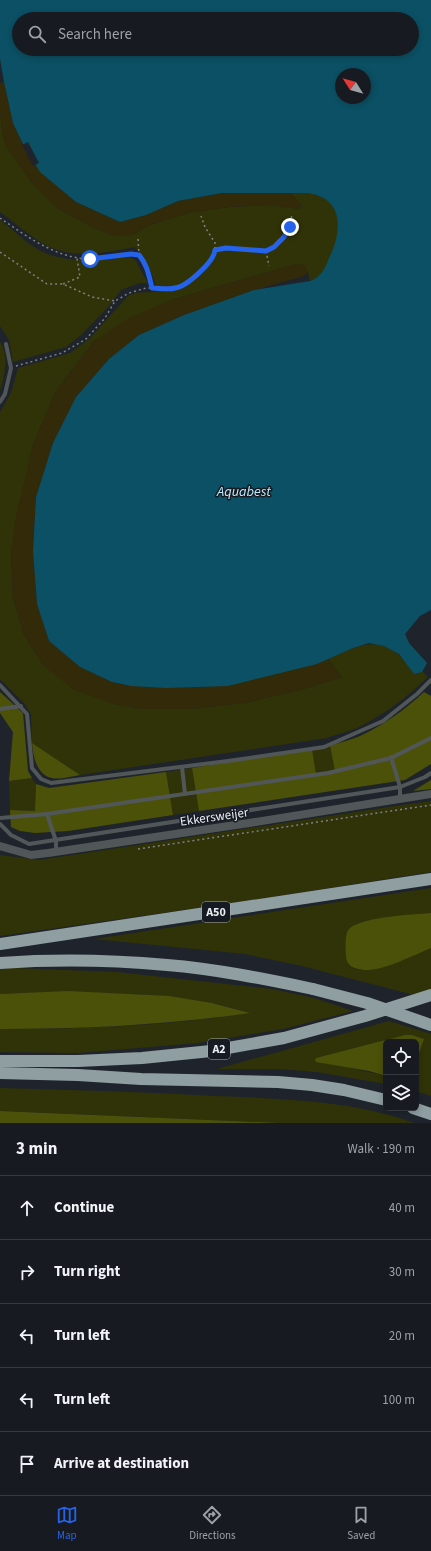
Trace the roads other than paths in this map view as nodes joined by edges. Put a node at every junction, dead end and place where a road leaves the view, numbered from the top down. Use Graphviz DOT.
graph roads {
  1 [pos="6,344"];
  2 [pos="0,402"];
  3 [pos="431,680"];
  4 [pos="0,685"];
  5 [pos="21,706"];
  6 [pos="0,709"];
  7 [pos="431,738"];
  8 [pos="391,757"];
  9 [pos="182,767"];
  10 [pos="431,773"];
  11 [pos="400,787"];
  12 [pos="185,794"];
  13 [pos="431,794"];
  14 [pos="400,799"];
  15 [pos="47,814"];
  16 [pos="0,818"];
  17 [pos="0,824"];
  18 [pos="56,841"];
  19 [pos="0,846"];
  20 [pos="56,852"];
  21 [pos="431,879"];
  22 [pos="0,944"];
  23 [pos="0,963"];
  24 [pos="431,995"];
  25 [pos="431,1024"];
  26 [pos="0,1061"];
  27 [pos="0,1074"];
  28 [pos="383,1099"];
  29 [pos="419,1110"];
  30 [pos="431,1114"];
  1 -- 2 [label="lane"];
  3 -- 9 [label="lane"];
  4 -- 5 [label="lane"];
  5 -- 6 [label="lane"];
  5 -- 9 [label="lane"];
  7 -- 8 [label="lane"];
  8 -- 11 [label="lane"];
  8 -- 12 [label="lane"];
  9 -- 12 [label="lane"];
  10 -- 11 [label="lane"];
  11 -- 14 [label="lane"];
  11 -- 18 [label="lane"];
  12 -- 15 [label="lane"];
  13 -- 14 [label="street, Ekkersweijer"];
  14 -- 20 [label="street, Ekkersweijer"];
  15 -- 16 [label="lane"];
  15 -- 18 [label="lane"];
  17 -- 18 [label="lane"];
  18 -- 20 [label="lane"];
  19 -- 20 [label="street, Ekkersweijer"];
  21 -- 22 [label="highway, A50"];
  23 -- 25 [label="highway, bridge"];
  24 -- 26 [label="highway, A2"];
  27 -- 28 [label="highway"];
  29 -- 30 [label="highway"];
}
